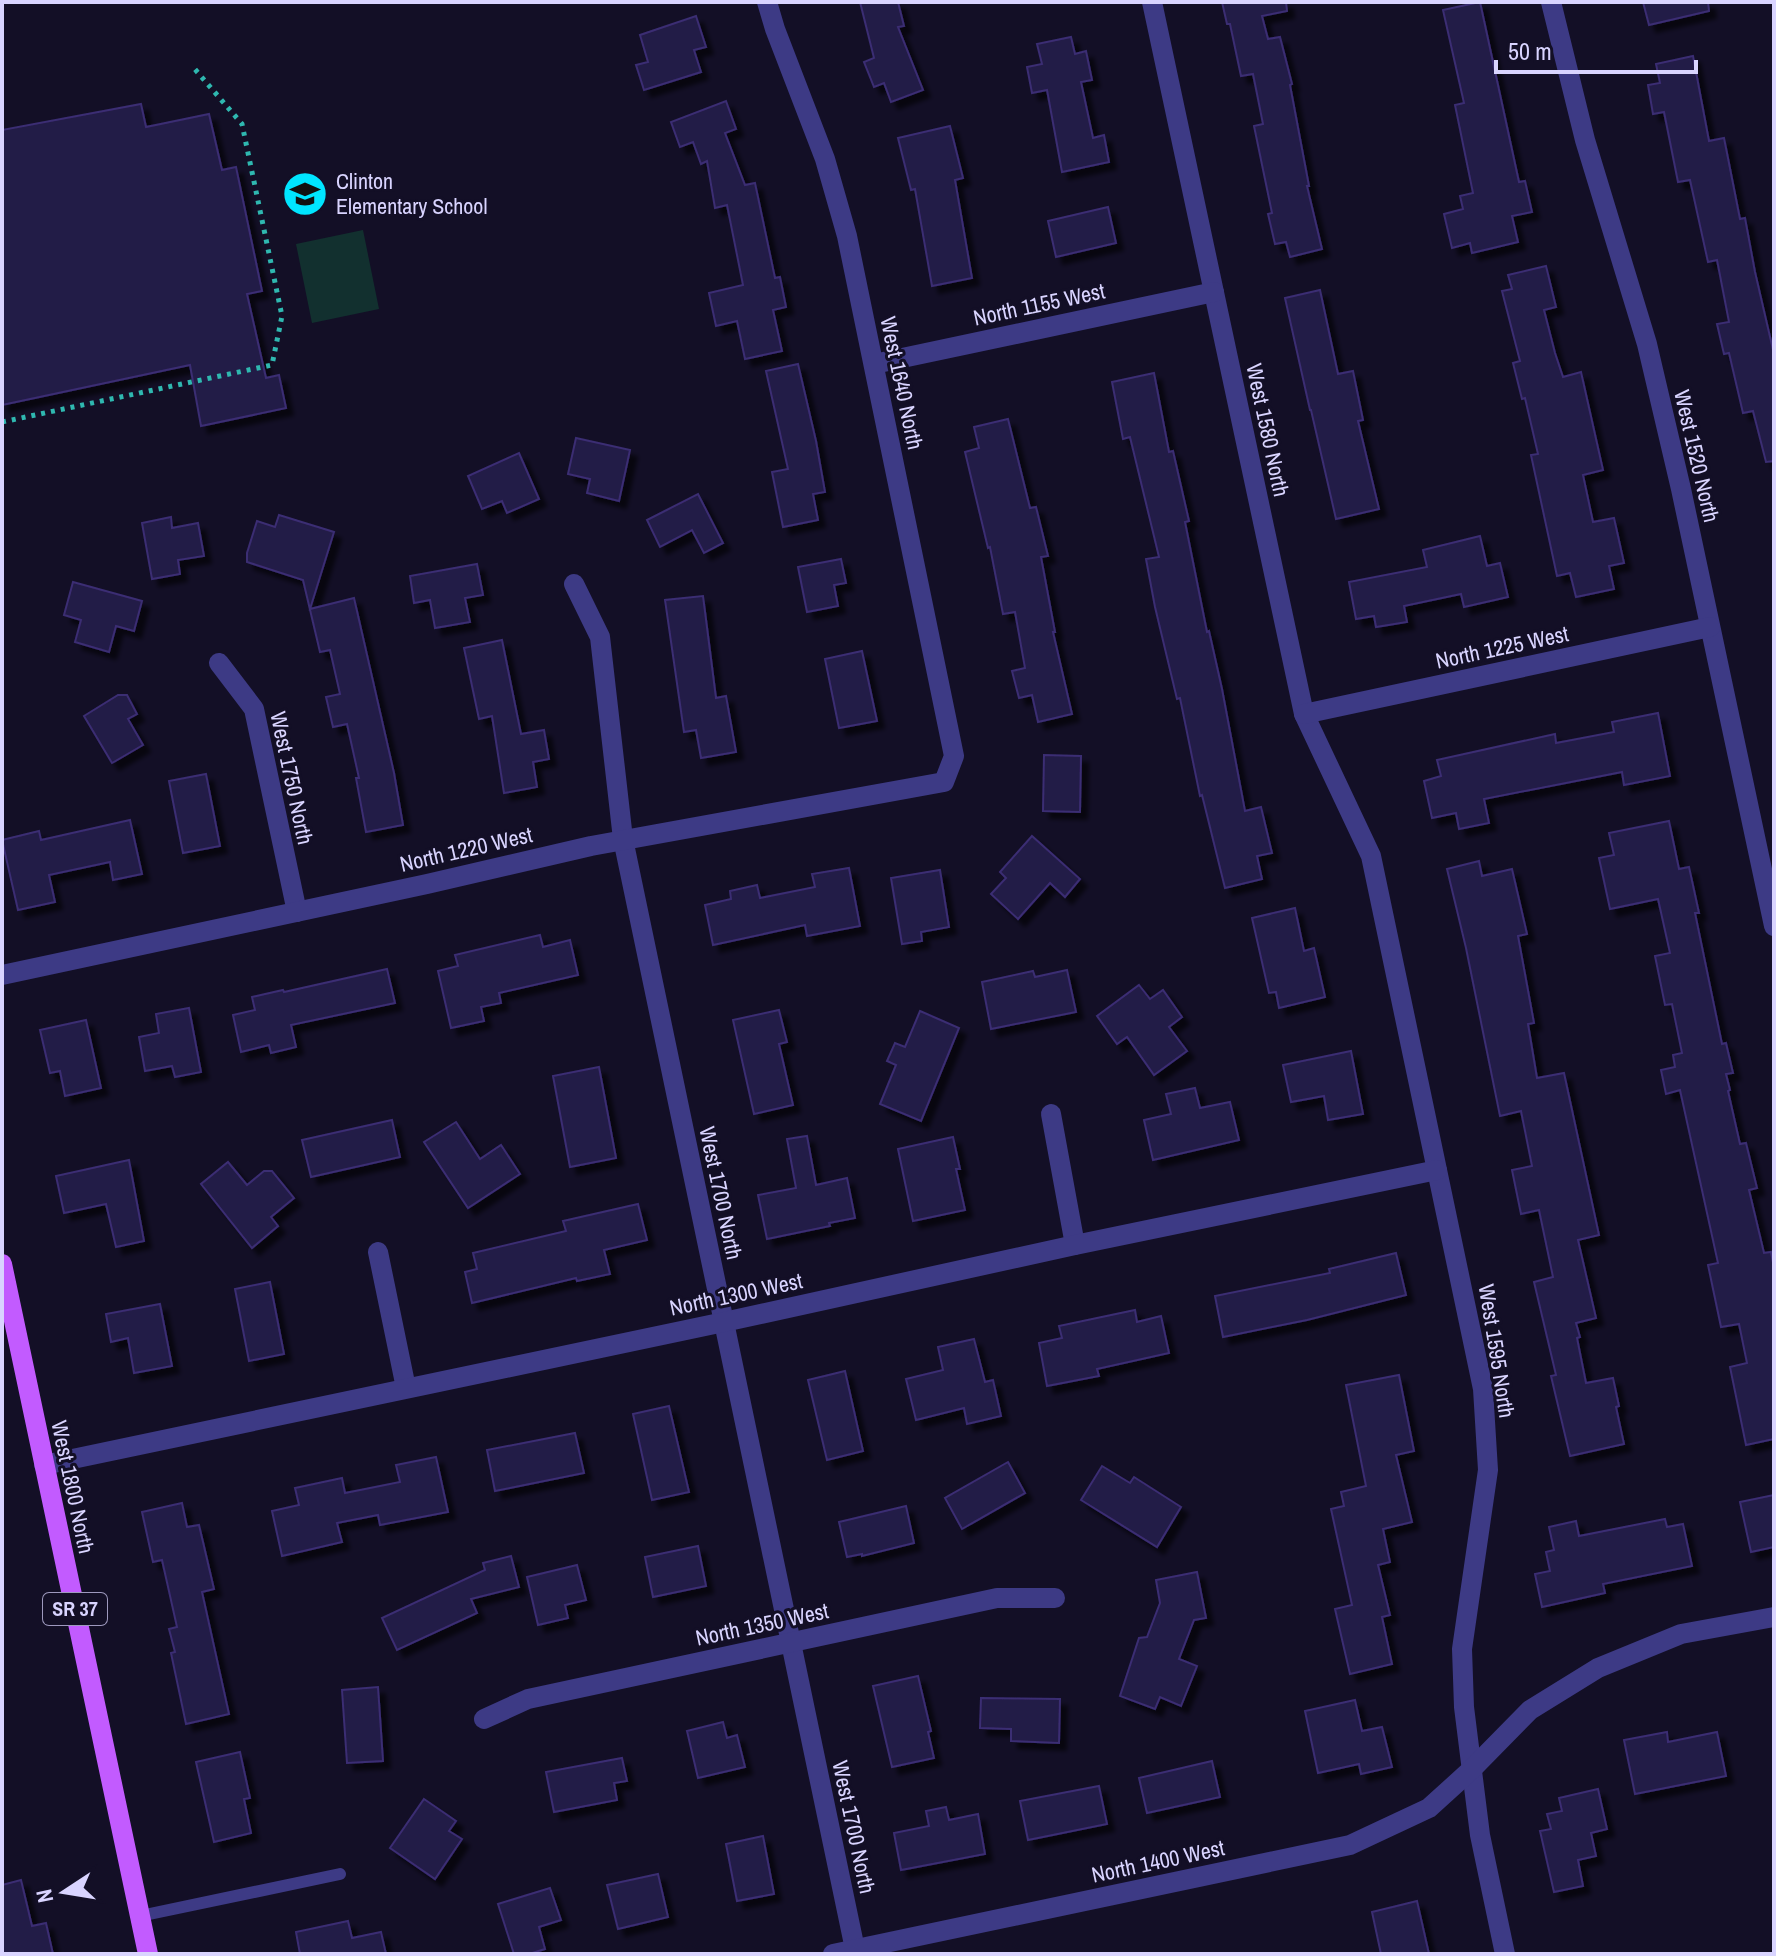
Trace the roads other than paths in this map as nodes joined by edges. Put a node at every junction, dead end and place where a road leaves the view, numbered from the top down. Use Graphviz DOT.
graph roads {
  1 [pos="767,2"];
  2 [pos="1152,2"];
  3 [pos="1551,2"];
  4 [pos="1214,292"];
  5 [pos="874,364"];
  6 [pos="574,584"];
  7 [pos="1710,627"];
  8 [pos="219,663"];
  9 [pos="1304,714"];
  10 [pos="944,782"];
  11 [pos="623,839"];
  12 [pos="1371,856"];
  13 [pos="1767,857"];
  14 [pos="297,912"];
  15 [pos="1774,926"];
  16 [pos="2,975"];
  17 [pos="1051,1114"];
  18 [pos="1437,1170"];
  19 [pos="1075,1245"];
  20 [pos="378,1252"];
  21 [pos="2,1264"];
  22 [pos="724,1322"];
  23 [pos="406,1388"];
  24 [pos="44,1465"];
  25 [pos="1055,1598"];
  26 [pos="1774,1617"];
  27 [pos="791,1642"];
  28 [pos="484,1719"];
  29 [pos="1472,1769"];
  30 [pos="340,1874"];
  31 [pos="140,1916"];
  32 [pos="855,1952"];
  33 [pos="148,1954"];
  34 [pos="833,1954"];
  35 [pos="1505,1954"];
  1 -- 5 [label="street, West 1640 North"];
  2 -- 4 [label="street, West 1580 North"];
  3 -- 7 [label="street, West 1520 North"];
  4 -- 5 [label="street, North 1155 West"];
  4 -- 9 [label="street, West 1580 North"];
  5 -- 10 [label="street, West 1640 North"];
  6 -- 11 [label="street, West 1700 North"];
  7 -- 9 [label="street, North 1225 West"];
  7 -- 13 [label="street, West 1520 North"];
  8 -- 14 [label="street, West 1750 North"];
  9 -- 12 [label="street, West 1580 North"];
  10 -- 11 [label="street, North 1220 West"];
  11 -- 14 [label="street, North 1220 West"];
  11 -- 22 [label="street, West 1700 North"];
  12 -- 18 [label="street, West 1595 North"];
  13 -- 15 [label="street, West 1520 North"];
  14 -- 16 [label="street, North 1220 West"];
  17 -- 19 [label="street"];
  18 -- 19 [label="street, North 1300 West"];
  18 -- 29 [label="street, West 1595 North"];
  19 -- 22 [label="street, North 1300 West"];
  20 -- 23 [label="street"];
  21 -- 24 [label="main road, West 1800 North / SR 37"];
  22 -- 23 [label="street, North 1300 West"];
  22 -- 27 [label="street, West 1700 North"];
  23 -- 24 [label="street, North 1300 West"];
  24 -- 31 [label="main road, West 1800 North / SR 37"];
  25 -- 27 [label="street, North 1350 West"];
  26 -- 29 [label="street, North 1400 West"];
  27 -- 28 [label="street, North 1350 West"];
  27 -- 32 [label="street, West 1700 North"];
  29 -- 32 [label="street, North 1400 West"];
  29 -- 35 [label="street, West 1595 North"];
  30 -- 31 [label="lane"];
  31 -- 33 [label="main road, West 1800 North / SR 37"];
  32 -- 34 [label="street, North 1400 West"];
}
